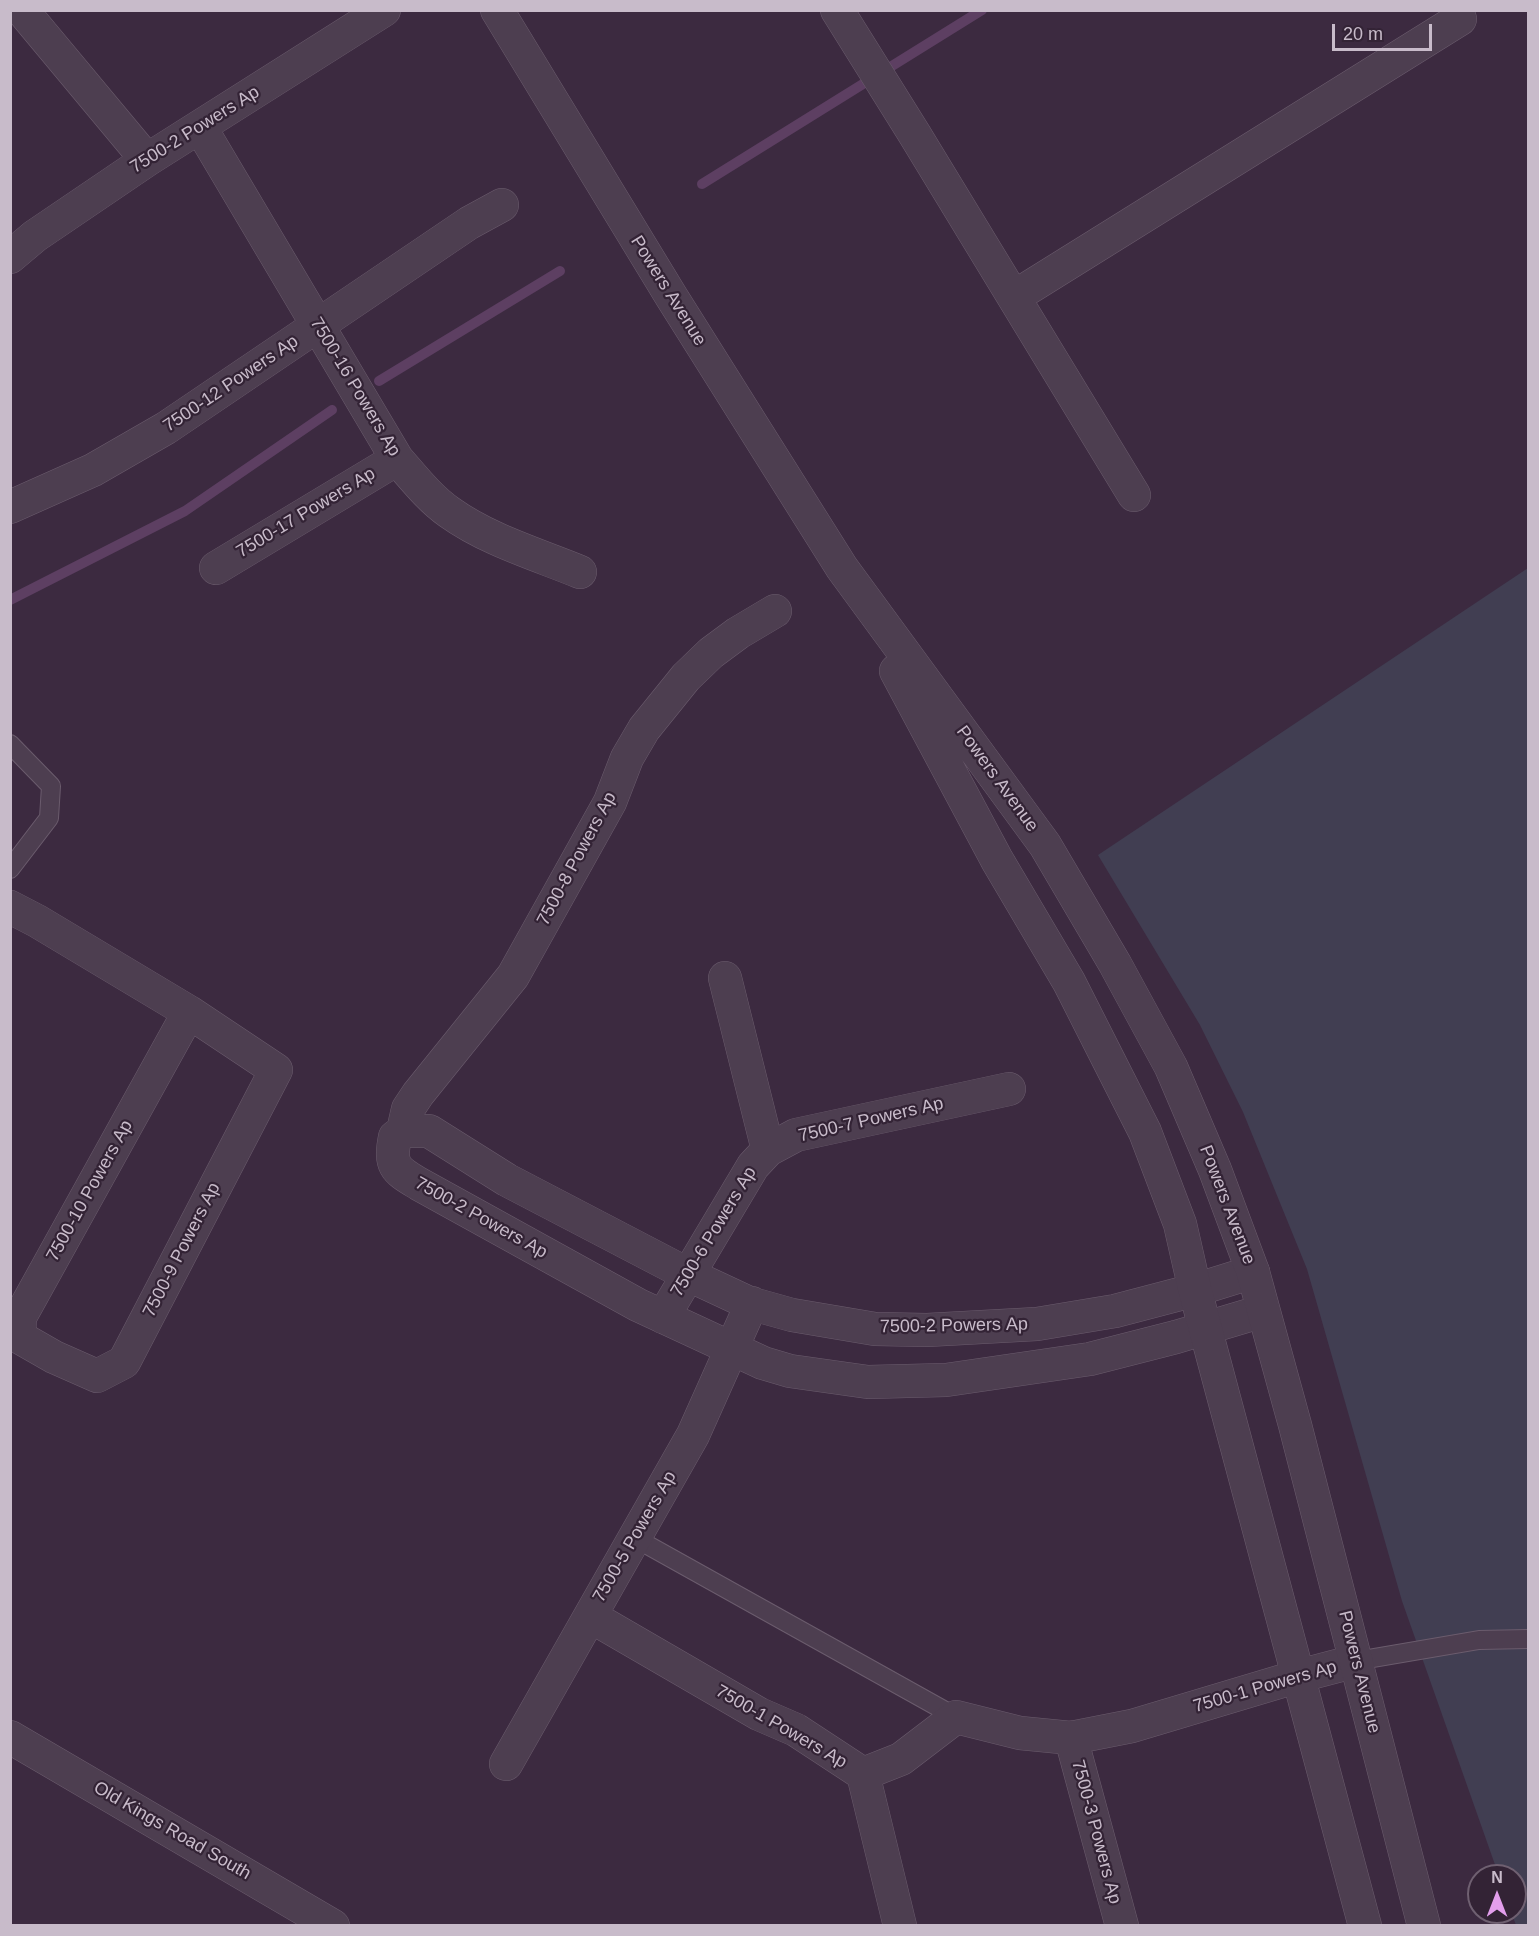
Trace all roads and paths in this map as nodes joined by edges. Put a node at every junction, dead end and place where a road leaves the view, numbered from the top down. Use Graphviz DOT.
graph roads {
  1 [pos="22,10"];
  2 [pos="384,10"];
  3 [pos="497,10"];
  4 [pos="837,10"];
  5 [pos="1460,19"];
  6 [pos="200,127"];
  7 [pos="147,160"];
  8 [pos="502,204"];
  9 [pos="10,257"];
  10 [pos="1014,297"];
  11 [pos="318,325"];
  12 [pos="397,459"];
  13 [pos="1134,495"];
  14 [pos="10,507"];
  15 [pos="216,568"];
  16 [pos="842,568"];
  17 [pos="580,572"];
  18 [pos="775,611"];
  19 [pos="10,744"];
  20 [pos="10,869"];
  21 [pos="10,908"];
  22 [pos="725,978"];
  23 [pos="189,1012"];
  24 [pos="1009,1089"];
  25 [pos="403,1131"];
  26 [pos="768,1150"];
  27 [pos="1253,1272"];
  28 [pos="689,1275"];
  29 [pos="1195,1290"];
  30 [pos="752,1304"];
  31 [pos="1263,1311"];
  32 [pos="663,1317"];
  33 [pos="1206,1329"];
  34 [pos="731,1349"];
  35 [pos="54,1357"];
  36 [pos="635,1538"];
  37 [pos="590,1616"];
  38 [pos="1528,1639"];
  39 [pos="1356,1661"];
  40 [pos="1299,1676"];
  41 [pos="956,1718"];
  42 [pos="10,1737"];
  43 [pos="1071,1738"];
  44 [pos="506,1764"];
  45 [pos="863,1774"];
  46 [pos="333,1926"];
  47 [pos="900,1926"];
  48 [pos="1122,1926"];
  49 [pos="1365,1926"];
  50 [pos="1424,1926"];
  1 -- 7 [label="street"];
  2 -- 6 [label="street, 7500-2 Powers Ap"];
  3 -- 16 [label="street, Powers Avenue"];
  4 -- 10 [label="street"];
  5 -- 10 [label="street"];
  6 -- 7 [label="street, 7500-2 Powers Ap"];
  6 -- 11 [label="street, 7500-16 Powers Ap"];
  7 -- 9 [label="street, 7500-2 Powers Ap"];
  8 -- 11 [label="street, 7500-12 Powers Ap"];
  10 -- 13 [label="street"];
  11 -- 12 [label="street, 7500-16 Powers Ap"];
  11 -- 14 [label="street, 7500-12 Powers Ap"];
  12 -- 15 [label="street, 7500-17 Powers Ap"];
  12 -- 17 [label="street, 7500-16 Powers Ap"];
  16 -- 27 [label="street, Powers Avenue"];
  16 -- 29 [label="street, Powers Avenue"];
  18 -- 25 [label="street, 7500-8 Powers Ap"];
  19 -- 20 [label="lane"];
  21 -- 23 [label="street"];
  22 -- 26 [label="street"];
  23 -- 35 [label="street, 7500-10 Powers Ap"];
  23 -- 35 [label="street, 7500-9 Powers Ap"];
  24 -- 26 [label="street, 7500-7 Powers Ap"];
  25 -- 28 [label="street, 7500-2 Powers Ap"];
  25 -- 32 [label="street, 7500-2 Powers Ap"];
  26 -- 28 [label="street, 7500-6 Powers Ap"];
  27 -- 29 [label="street, 7500-2 Powers Ap"];
  27 -- 31 [label="street, Powers Avenue"];
  28 -- 30 [label="street, 7500-2 Powers Ap"];
  28 -- 32 [label="street, 7500-6 Powers Ap"];
  29 -- 30 [label="street, 7500-2 Powers Ap"];
  29 -- 33 [label="street, Powers Avenue"];
  30 -- 34 [label="street, 7500-5 Powers Ap"];
  31 -- 33 [label="street, 7500-2 Powers Ap"];
  31 -- 39 [label="street, Powers Avenue"];
  32 -- 34 [label="street, 7500-2 Powers Ap"];
  33 -- 34 [label="street, 7500-2 Powers Ap"];
  33 -- 40 [label="street, Powers Avenue"];
  34 -- 36 [label="street, 7500-5 Powers Ap"];
  36 -- 37 [label="street, 7500-5 Powers Ap"];
  36 -- 41 [label="lane"];
  37 -- 44 [label="street, 7500-5 Powers Ap"];
  37 -- 45 [label="street, 7500-1 Powers Ap"];
  38 -- 39 [label="lane"];
  39 -- 40 [label="street, 7500-1 Powers Ap"];
  39 -- 50 [label="street, Powers Avenue"];
  40 -- 43 [label="street, 7500-1 Powers Ap"];
  40 -- 49 [label="street, Powers Avenue"];
  41 -- 43 [label="street, 7500-1 Powers Ap"];
  41 -- 45 [label="street, 7500-1 Powers Ap"];
  42 -- 46 [label="street, Old Kings Road South"];
  43 -- 48 [label="street, 7500-3 Powers Ap"];
  45 -- 47 [label="street"];
}
